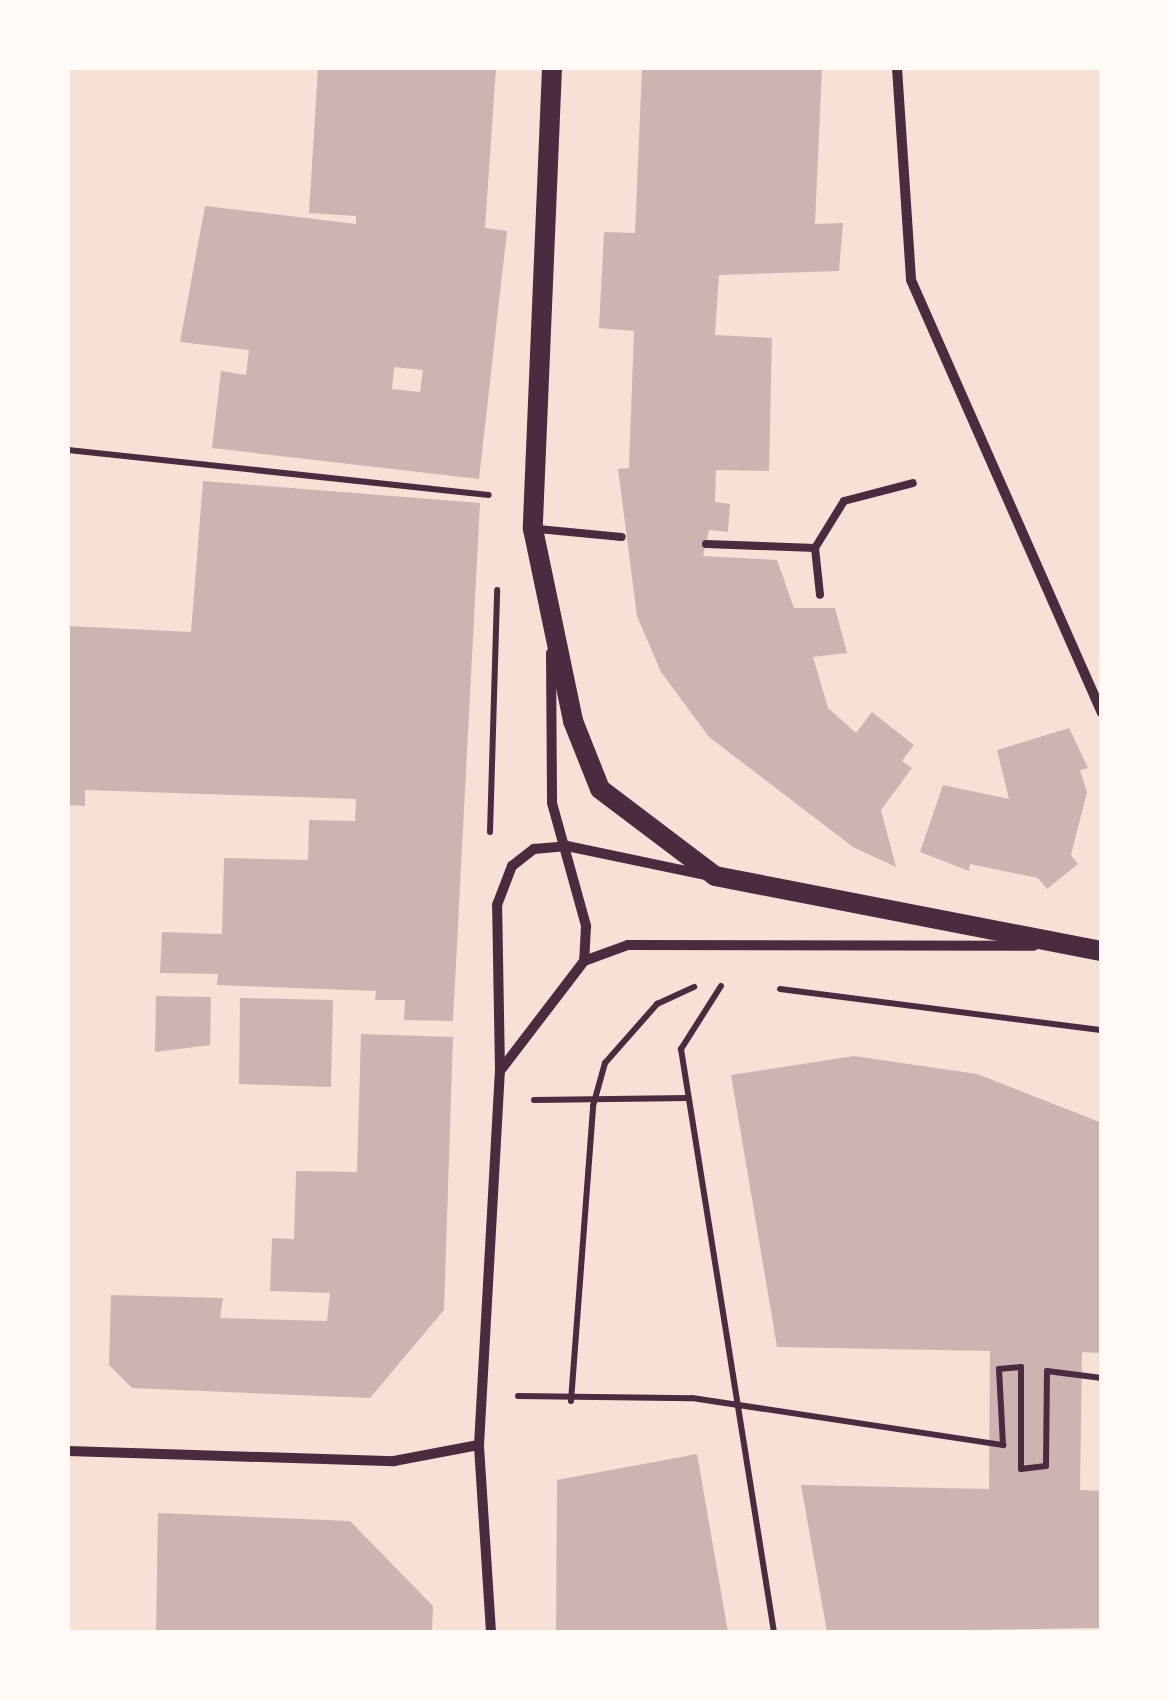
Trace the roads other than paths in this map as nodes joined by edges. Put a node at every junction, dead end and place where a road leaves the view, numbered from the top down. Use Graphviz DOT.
graph roads {
  1 [pos="552,68"];
  2 [pos="897,68"];
  3 [pos="912,483"];
  4 [pos="533,529"];
  5 [pos="622,537"];
  6 [pos="706,544"];
  7 [pos="815,548"];
  8 [pos="820,595"];
  9 [pos="552,638"];
  10 [pos="1102,713"];
  11 [pos="568,846"];
  12 [pos="715,876"];
  13 [pos="1070,946"];
  14 [pos="1102,951"];
  15 [pos="584,961"];
  16 [pos="500,1071"];
  17 [pos="479,1445"];
  18 [pos="68,1451"];
  19 [pos="491,1632"];
  1 -- 4 [label="main road"];
  2 -- 10 [label="street"];
  3 -- 7 [label="lane"];
  4 -- 5 [label="lane"];
  4 -- 9 [label="main road"];
  6 -- 7 [label="lane"];
  7 -- 8 [label="lane"];
  9 -- 11 [label="street"];
  9 -- 12 [label="main road"];
  11 -- 12 [label="street"];
  11 -- 15 [label="street"];
  11 -- 16 [label="street"];
  12 -- 13 [label="main road"];
  13 -- 14 [label="main road"];
  13 -- 15 [label="street"];
  15 -- 16 [label="street"];
  16 -- 17 [label="street"];
  17 -- 18 [label="street"];
  17 -- 19 [label="street"];
}
